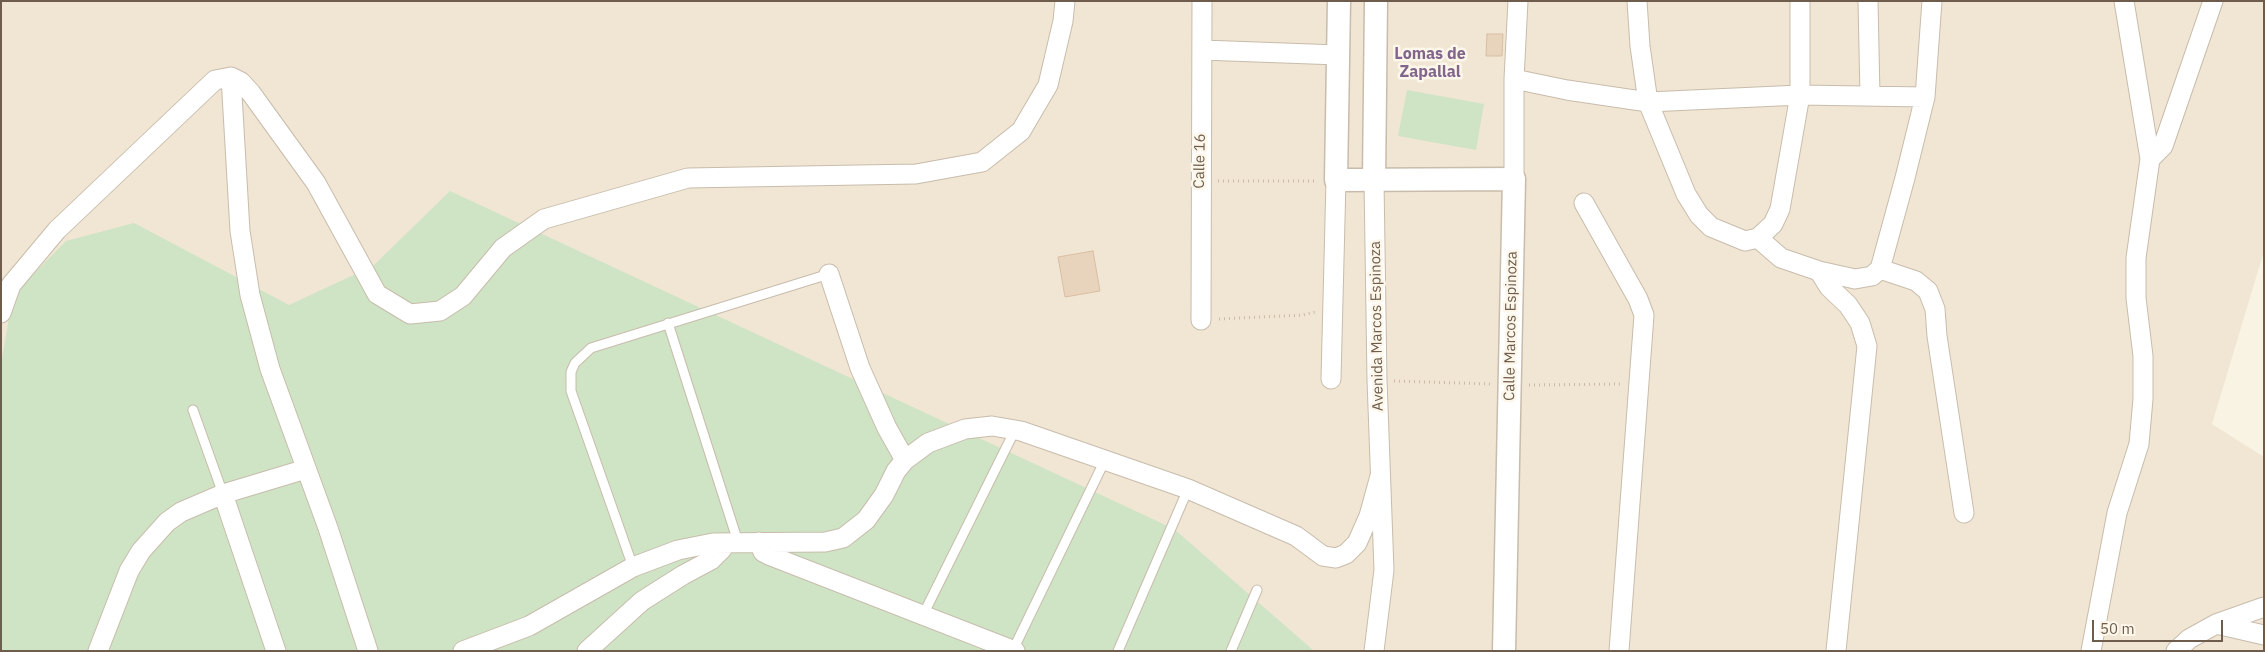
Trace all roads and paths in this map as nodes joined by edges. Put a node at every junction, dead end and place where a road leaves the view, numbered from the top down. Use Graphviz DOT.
graph roads {
  1 [pos="1065,1"];
  2 [pos="1202,1"];
  3 [pos="1339,1"];
  4 [pos="1376,1"];
  5 [pos="1518,1"];
  6 [pos="1637,1"];
  7 [pos="1800,1"];
  8 [pos="1868,1"];
  9 [pos="1932,1"];
  10 [pos="2124,1"];
  11 [pos="2213,1"];
  12 [pos="1202,50"];
  13 [pos="1338,55"];
  14 [pos="231,77"];
  15 [pos="1514,79"];
  16 [pos="1800,95"];
  17 [pos="1870,96"];
  18 [pos="1924,97"];
  19 [pos="1648,102"];
  20 [pos="2150,159"];
  21 [pos="1336,180"];
  22 [pos="1374,180"];
  23 [pos="1514,180"];
  24 [pos="1200,182"];
  25 [pos="1584,203"];
  26 [pos="1758,238"];
  27 [pos="1880,269"];
  28 [pos="1818,271"];
  29 [pos="829,274"];
  30 [pos="1332,308"];
  31 [pos="1,313"];
  32 [pos="1200,320"];
  33 [pos="668,323"];
  34 [pos="1331,379"];
  35 [pos="1377,380"];
  36 [pos="1639,383"];
  37 [pos="1509,385"];
  38 [pos="194,410"];
  39 [pos="1016,430"];
  40 [pos="905,460"];
  41 [pos="1104,460"];
  42 [pos="306,468"];
  43 [pos="1380,476"];
  44 [pos="1188,489"];
  45 [pos="223,494"];
  46 [pos="1964,513"];
  47 [pos="759,542"];
  48 [pos="732,543"];
  49 [pos="633,567"];
  50 [pos="1257,590"];
  51 [pos="2264,607"];
  52 [pos="923,615"];
  53 [pos="2216,624"];
  54 [pos="2264,635"];
  55 [pos="1014,650"];
  56 [pos="98,651"];
  57 [pos="276,651"];
  58 [pos="368,651"];
  59 [pos="463,651"];
  60 [pos="587,651"];
  61 [pos="1118,651"];
  62 [pos="1231,651"];
  63 [pos="1374,651"];
  64 [pos="1504,651"];
  65 [pos="1619,651"];
  66 [pos="1836,651"];
  67 [pos="2091,651"];
  68 [pos="2176,651"];
  1 -- 14 [label="street"];
  2 -- 12 [label="street, Calle 16"];
  3 -- 13 [label="street"];
  4 -- 22 [label="street, Avenida Marcos Espinoza"];
  5 -- 15 [label="street, Calle Marcos Espinoza"];
  6 -- 19 [label="street"];
  7 -- 16 [label="street"];
  8 -- 17 [label="street"];
  9 -- 18 [label="street"];
  10 -- 20 [label="street"];
  11 -- 20 [label="street"];
  12 -- 13 [label="street"];
  12 -- 24 [label="street, Calle 16"];
  13 -- 21 [label="street"];
  14 -- 31 [label="street"];
  14 -- 42 [label="street"];
  15 -- 19 [label="street"];
  15 -- 23 [label="street, Calle Marcos Espinoza"];
  16 -- 17 [label="street"];
  16 -- 19 [label="street"];
  16 -- 26 [label="street"];
  17 -- 18 [label="street"];
  18 -- 27 [label="street"];
  19 -- 26 [label="street"];
  20 -- 67 [label="street"];
  21 -- 22 [label="street"];
  21 -- 24 [label="path"];
  21 -- 30 [label="street"];
  22 -- 23 [label="street"];
  22 -- 35 [label="street, Avenida Marcos Espinoza"];
  23 -- 37 [label="street, Calle Marcos Espinoza"];
  24 -- 32 [label="street, Calle 16"];
  25 -- 36 [label="street"];
  26 -- 28 [label="street"];
  27 -- 28 [label="street"];
  27 -- 46 [label="street"];
  28 -- 66 [label="street"];
  29 -- 33 [label="lane"];
  29 -- 40 [label="street"];
  30 -- 32 [label="path"];
  30 -- 34 [label="street"];
  33 -- 48 [label="lane"];
  33 -- 49 [label="lane"];
  35 -- 37 [label="path"];
  35 -- 43 [label="street, Avenida Marcos Espinoza"];
  36 -- 37 [label="path"];
  36 -- 65 [label="street"];
  37 -- 64 [label="street, Calle Marcos Espinoza"];
  38 -- 45 [label="lane"];
  39 -- 40 [label="street"];
  39 -- 41 [label="street"];
  39 -- 52 [label="lane"];
  40 -- 47 [label="street"];
  41 -- 44 [label="street"];
  41 -- 55 [label="lane"];
  42 -- 45 [label="street"];
  42 -- 58 [label="street"];
  43 -- 44 [label="street"];
  43 -- 63 [label="street, Avenida Marcos Espinoza"];
  44 -- 61 [label="lane"];
  45 -- 56 [label="street"];
  45 -- 57 [label="street"];
  47 -- 48 [label="street"];
  47 -- 52 [label="street"];
  48 -- 49 [label="street"];
  48 -- 60 [label="street"];
  49 -- 59 [label="street"];
  50 -- 62 [label="lane"];
  51 -- 53 [label="street"];
  52 -- 55 [label="street"];
  53 -- 54 [label="street"];
  53 -- 68 [label="street"];
}
